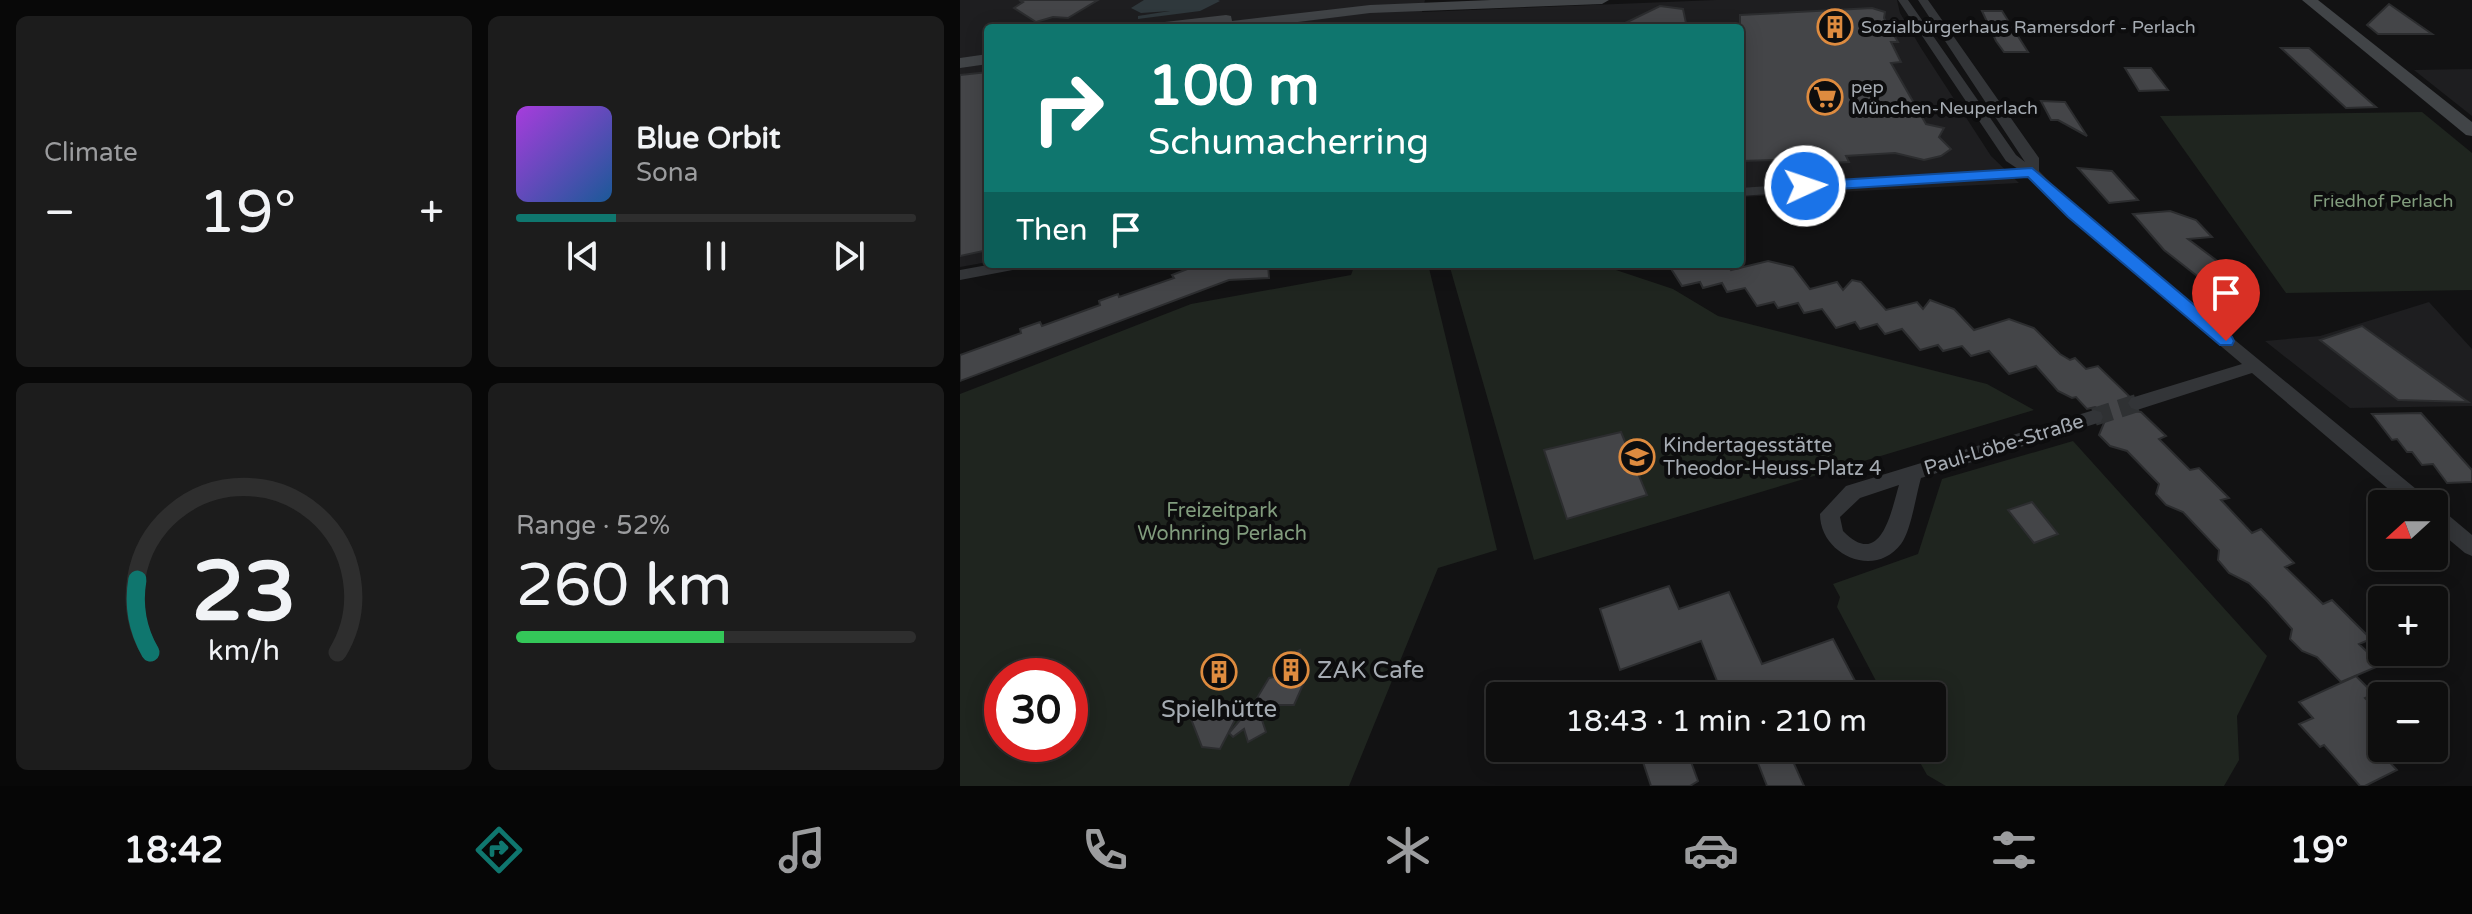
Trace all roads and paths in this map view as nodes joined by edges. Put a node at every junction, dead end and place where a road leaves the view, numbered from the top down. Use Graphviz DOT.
graph roads {
  1 [pos="1602,0"];
  2 [pos="1903,0"];
  3 [pos="1923,0"];
  4 [pos="2309,0"];
  5 [pos="1411,3"];
  6 [pos="1940,7"];
  7 [pos="1939,23"];
  8 [pos="1187,24"];
  9 [pos="1242,24"];
  10 [pos="984,51"];
  11 [pos="960,54"];
  12 [pos="984,60"];
  13 [pos="960,63"];
  14 [pos="2472,131"];
  15 [pos="2032,172"];
  16 [pos="1744,184"];
  17 [pos="1757,189"];
  18 [pos="1744,191"];
  19 [pos="997,268"];
  20 [pos="960,275"];
  21 [pos="2256,366"];
  22 [pos="2137,403"];
  23 [pos="2094,417"];
  24 [pos="1913,473"];
  25 [pos="2403,490"];
  26 [pos="2448,527"];
  27 [pos="2472,547"];
  1 -- 5 [label="main road"];
  2 -- 15 [label="street"];
  3 -- 7 [label="street"];
  4 -- 14 [label="main road"];
  5 -- 8 [label="main road"];
  5 -- 9 [label="main road"];
  6 -- 7 [label="street"];
  7 -- 15 [label="street"];
  10 -- 11 [label="main road"];
  12 -- 13 [label="main road"];
  15 -- 17 [label="street"];
  15 -- 21 [label="street"];
  16 -- 17 [label="street"];
  17 -- 18 [label="street"];
  19 -- 20 [label="street"];
  21 -- 22 [label="street"];
  21 -- 25 [label="street"];
  23 -- 24 [label="street, Paul-Löbe-Straße"];
  24 -- 24 [label="street, Paul-Löbe-Straße"];
  26 -- 27 [label="street"];
}
